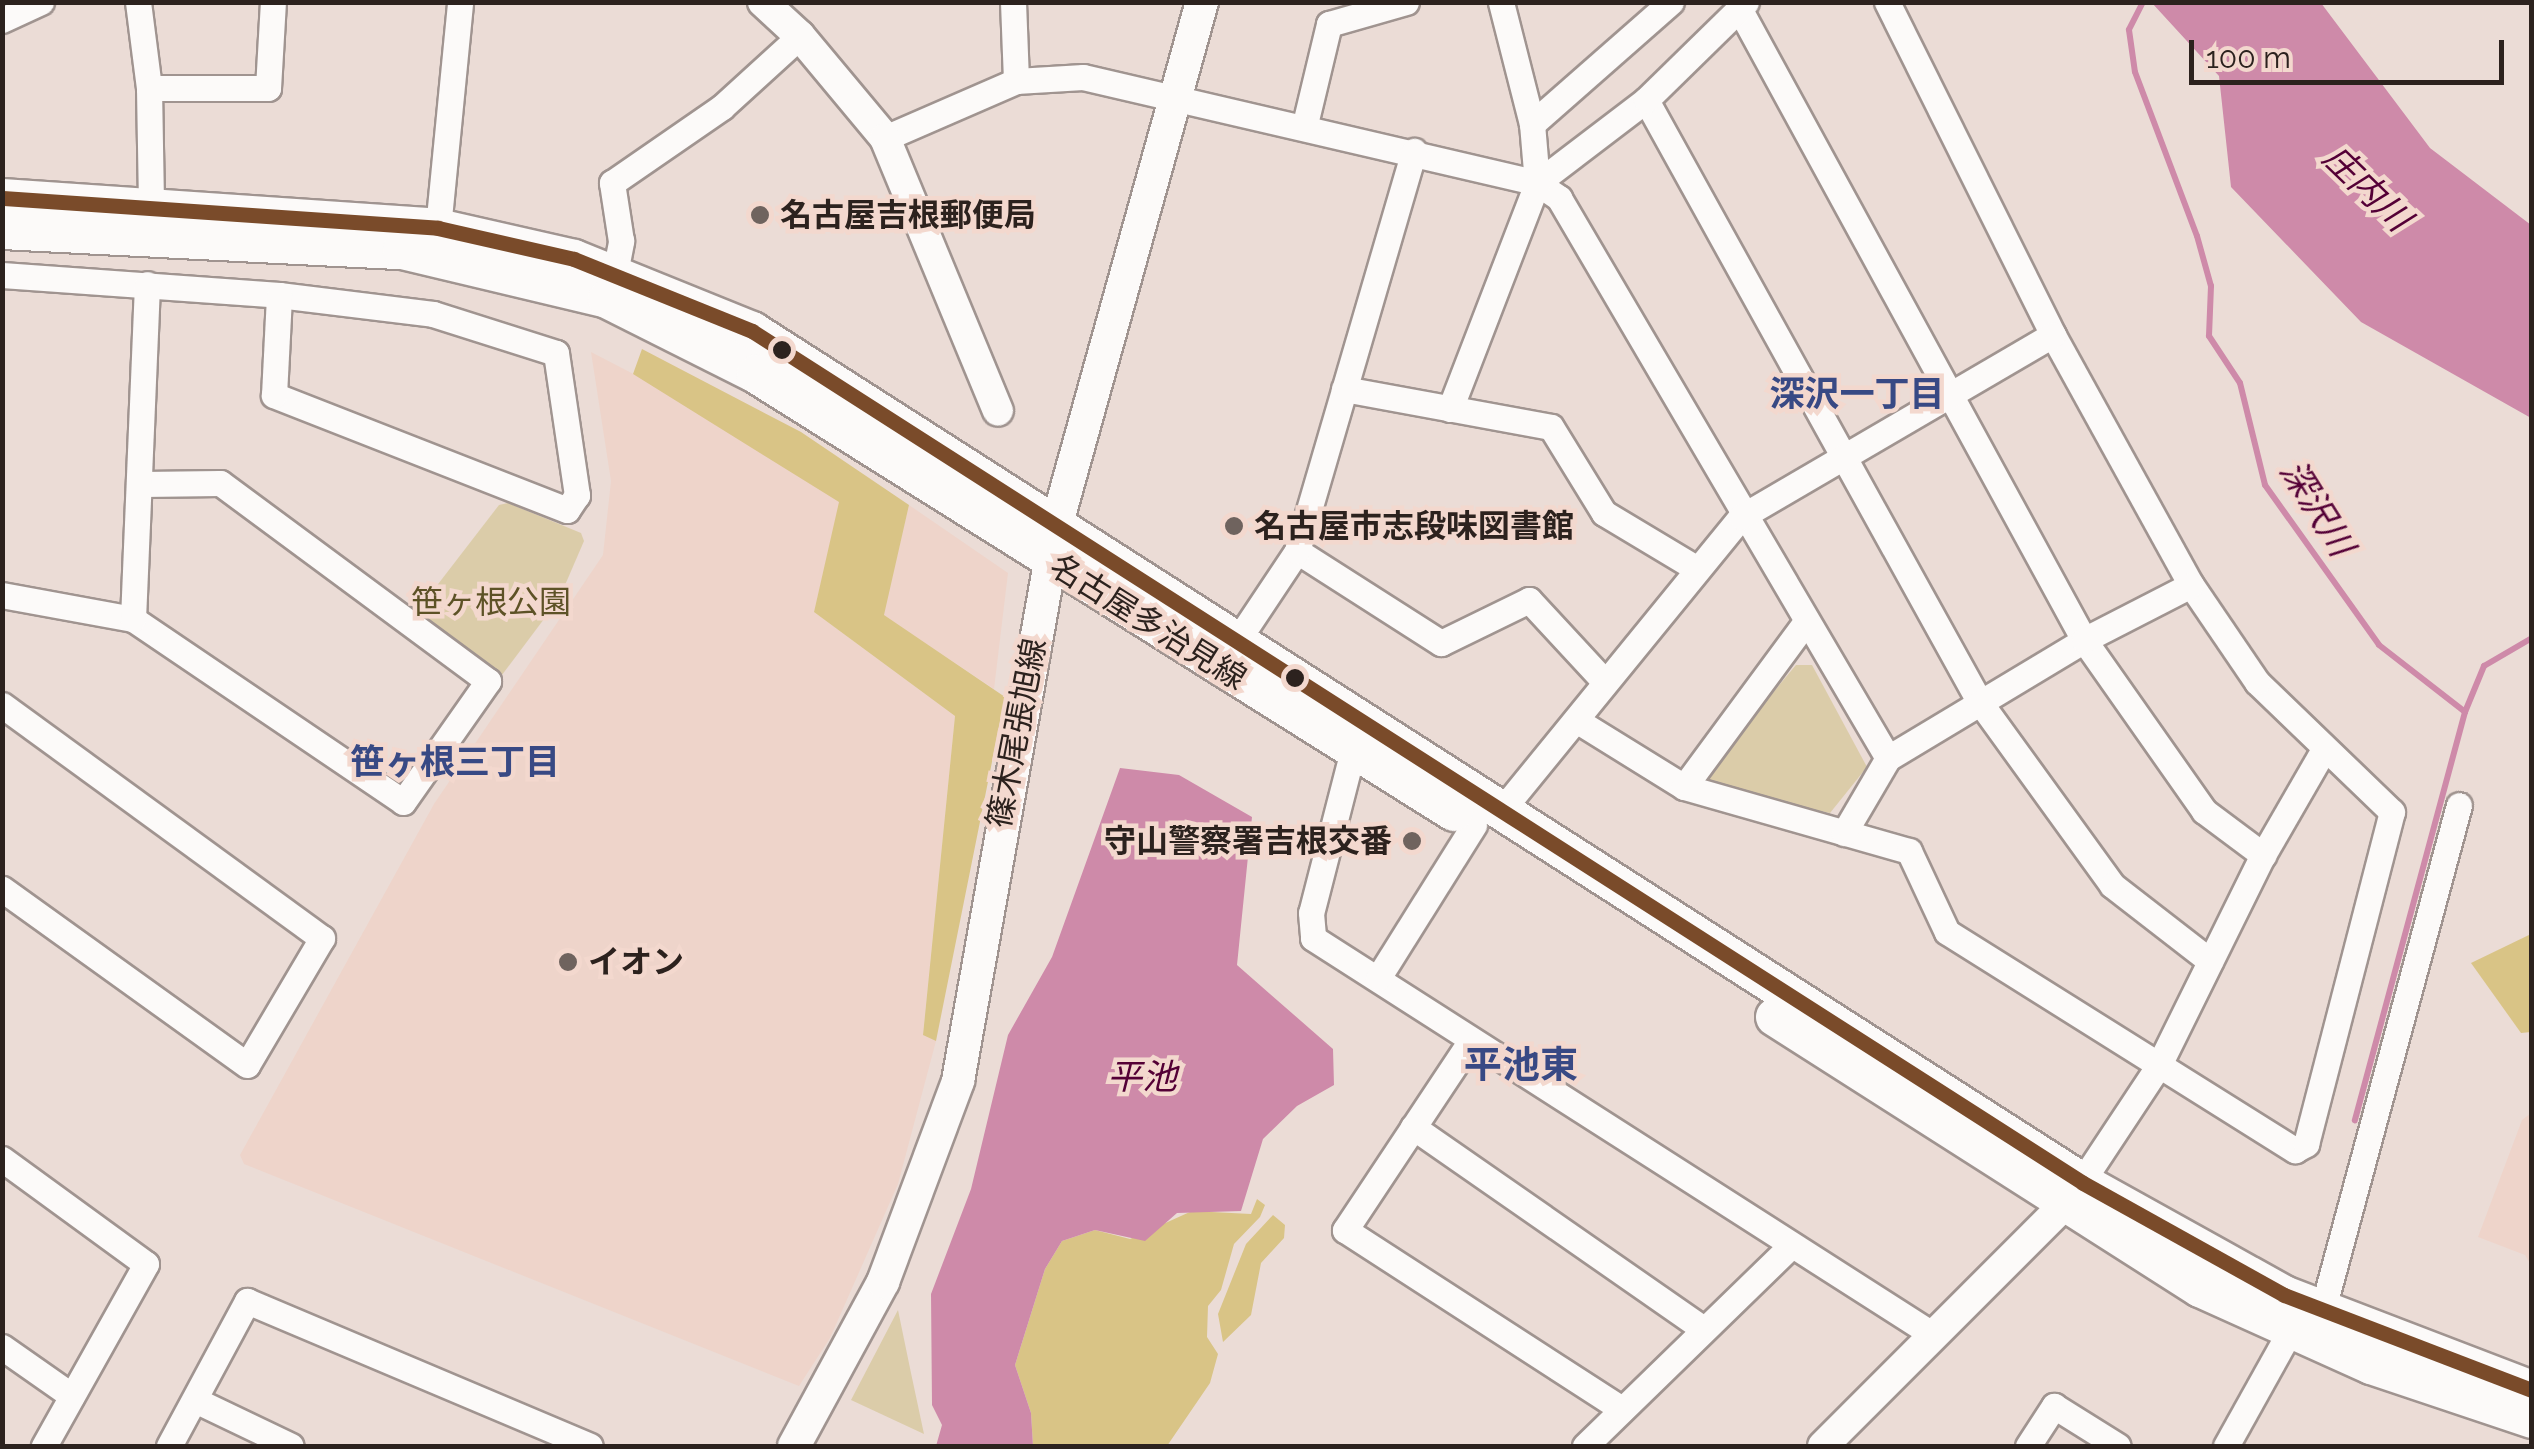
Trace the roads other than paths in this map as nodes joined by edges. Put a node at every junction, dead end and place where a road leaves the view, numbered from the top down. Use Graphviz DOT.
graph roads {
  1 [pos="40,2"];
  2 [pos="138,2"];
  3 [pos="273,2"];
  4 [pos="460,2"];
  5 [pos="762,2"];
  6 [pos="1013,2"];
  7 [pos="1202,2"];
  8 [pos="1406,2"];
  9 [pos="1501,2"];
  10 [pos="1672,2"];
  11 [pos="1887,2"];
  12 [pos="1743,6"];
  13 [pos="2,20"];
  14 [pos="800,36"];
  15 [pos="1016,81"];
  16 [pos="149,88"];
  17 [pos="1174,99"];
  18 [pos="1646,100"];
  19 [pos="1305,124"];
  20 [pos="1532,124"];
  21 [pos="885,138"];
  22 [pos="1414,151"];
  23 [pos="1537,183"];
  24 [pos="2,198"];
  25 [pos="152,206"];
  26 [pos="438,228"];
  27 [pos="2,230"];
  28 [pos="615,273"];
  29 [pos="2,275"];
  30 [pos="147,284"];
  31 [pos="279,295"];
  32 [pos="2053,336"];
  33 [pos="1344,389"];
  34 [pos="1948,396"];
  35 [pos="1450,409"];
  36 [pos="998,410"];
  37 [pos="1842,454"];
  38 [pos="142,484"];
  39 [pos="1741,517"];
  40 [pos="1053,541"];
  41 [pos="1296,551"];
  42 [pos="1694,567"];
  43 [pos="2191,585"];
  44 [pos="2,595"];
  45 [pos="133,618"];
  46 [pos="1805,622"];
  47 [pos="2084,640"];
  48 [pos="1236,641"];
  49 [pos="1604,681"];
  50 [pos="1979,701"];
  51 [pos="2,705"];
  52 [pos="1576,720"];
  53 [pos="1353,750"];
  54 [pos="2323,751"];
  55 [pos="1888,758"];
  56 [pos="1684,787"];
  57 [pos="2459,805"];
  58 [pos="1487,818"];
  59 [pos="1844,833"];
  60 [pos="2263,855"];
  61 [pos="2,889"];
  62 [pos="2210,962"];
  63 [pos="1378,978"];
  64 [pos="1470,1042"];
  65 [pos="2159,1064"];
  66 [pos="1413,1127"];
  67 [pos="2,1159"];
  68 [pos="2074,1194"];
  69 [pos="1791,1246"];
  70 [pos="2306,1321"];
  71 [pos="1702,1328"];
  72 [pos="1935,1336"];
  73 [pos="2,1347"];
  74 [pos="2532,1390"];
  75 [pos="72,1396"];
  76 [pos="195,1400"];
  77 [pos="1622,1409"];
  78 [pos="2532,1419"];
  79 [pos="572,1443"];
  80 [pos="44,1446"];
  81 [pos="169,1446"];
  82 [pos="291,1446"];
  83 [pos="794,1446"];
  84 [pos="1585,1446"];
  85 [pos="1823,1446"];
  86 [pos="2028,1446"];
  87 [pos="2118,1446"];
  88 [pos="2226,1446"];
  1 -- 13 [label="street"];
  2 -- 16 [label="street"];
  3 -- 16 [label="street"];
  4 -- 26 [label="street"];
  5 -- 14 [label="street"];
  6 -- 15 [label="street"];
  7 -- 17 [label="main road, 篠木尾張旭線"];
  8 -- 19 [label="street"];
  9 -- 20 [label="street"];
  10 -- 20 [label="street"];
  11 -- 32 [label="street"];
  12 -- 18 [label="street"];
  12 -- 34 [label="street"];
  14 -- 21 [label="street"];
  14 -- 28 [label="street"];
  15 -- 17 [label="street"];
  15 -- 21 [label="street"];
  16 -- 25 [label="street"];
  17 -- 19 [label="street"];
  17 -- 40 [label="main road, 篠木尾張旭線"];
  18 -- 23 [label="street"];
  18 -- 37 [label="street"];
  19 -- 22 [label="street"];
  20 -- 23 [label="street"];
  21 -- 36 [label="street"];
  22 -- 23 [label="street"];
  22 -- 33 [label="street"];
  23 -- 35 [label="street"];
  23 -- 39 [label="street"];
  24 -- 25 [label="main road, 名古屋多治見線"];
  25 -- 26 [label="main road, 名古屋多治見線"];
  26 -- 28 [label="main road, 名古屋多治見線"];
  27 -- 40 [label="main road, 名古屋多治見線"];
  28 -- 40 [label="main road, 名古屋多治見線"];
  29 -- 30 [label="street"];
  30 -- 31 [label="street"];
  30 -- 38 [label="street"];
  31 -- 31 [label="street"];
  32 -- 34 [label="street"];
  32 -- 43 [label="street"];
  33 -- 35 [label="street"];
  33 -- 41 [label="street"];
  34 -- 37 [label="street"];
  34 -- 47 [label="street"];
  35 -- 42 [label="street"];
  37 -- 39 [label="street"];
  37 -- 50 [label="street"];
  38 -- 45 [label="street"];
  38 -- 45 [label="street"];
  39 -- 42 [label="street"];
  39 -- 46 [label="street"];
  40 -- 48 [label="main road, 名古屋多治見線"];
  40 -- 53 [label="main road, 名古屋多治見線"];
  40 -- 83 [label="main road, 篠木尾張旭線"];
  41 -- 48 [label="street"];
  41 -- 49 [label="street"];
  42 -- 49 [label="street"];
  43 -- 47 [label="street"];
  43 -- 54 [label="street"];
  44 -- 45 [label="street"];
  46 -- 55 [label="street"];
  46 -- 56 [label="street"];
  47 -- 50 [label="street"];
  47 -- 60 [label="street"];
  48 -- 58 [label="main road, 名古屋多治見線"];
  49 -- 52 [label="street"];
  50 -- 55 [label="street"];
  50 -- 62 [label="street"];
  51 -- 61 [label="street"];
  52 -- 56 [label="street"];
  52 -- 58 [label="street"];
  53 -- 58 [label="main road, 名古屋多治見線"];
  53 -- 63 [label="street"];
  54 -- 60 [label="street"];
  54 -- 65 [label="street"];
  55 -- 59 [label="street"];
  56 -- 59 [label="street"];
  57 -- 70 [label="street"];
  58 -- 63 [label="street"];
  58 -- 68 [label="main road, 名古屋多治見線"];
  59 -- 65 [label="street"];
  60 -- 62 [label="street"];
  62 -- 65 [label="street"];
  63 -- 64 [label="street"];
  64 -- 66 [label="street"];
  64 -- 69 [label="street"];
  65 -- 68 [label="street"];
  66 -- 71 [label="street"];
  66 -- 77 [label="street"];
  67 -- 75 [label="street"];
  68 -- 70 [label="main road, 名古屋多治見線"];
  68 -- 72 [label="street"];
  69 -- 71 [label="street"];
  69 -- 72 [label="street"];
  70 -- 74 [label="main road, 名古屋多治見線"];
  70 -- 78 [label="main road, 名古屋多治見線"];
  70 -- 88 [label="street"];
  71 -- 77 [label="street"];
  72 -- 85 [label="street"];
  73 -- 75 [label="street"];
  75 -- 80 [label="street"];
  76 -- 79 [label="street"];
  76 -- 81 [label="street"];
  76 -- 82 [label="street"];
  77 -- 84 [label="street"];
  86 -- 87 [label="street"];
}
